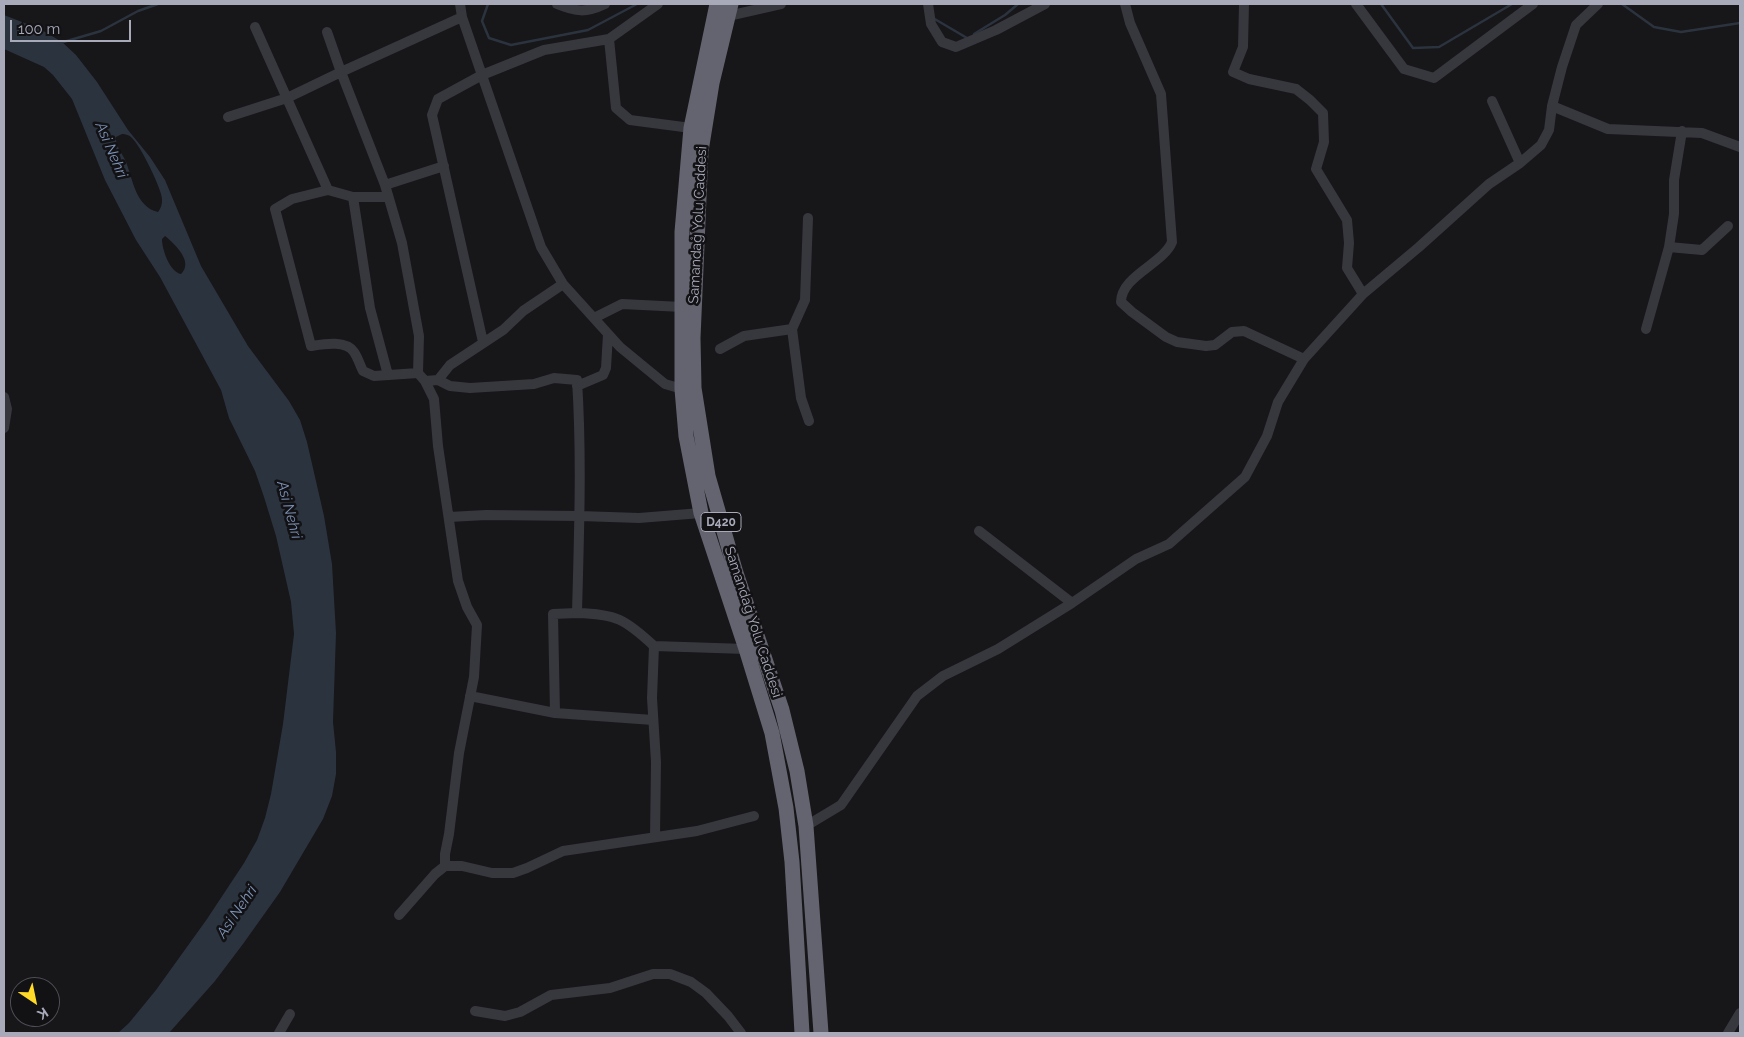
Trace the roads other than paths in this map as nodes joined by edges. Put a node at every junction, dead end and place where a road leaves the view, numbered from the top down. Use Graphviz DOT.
graph roads {
  1 [pos="460,4"];
  2 [pos="557,4"];
  3 [pos="605,4"];
  4 [pos="658,4"];
  5 [pos="717,4"];
  6 [pos="781,4"];
  7 [pos="928,4"];
  8 [pos="1045,4"];
  9 [pos="1125,4"];
  10 [pos="1244,4"];
  11 [pos="1356,4"];
  12 [pos="1533,4"];
  13 [pos="1592,5"];
  14 [pos="730,10"];
  15 [pos="462,17"];
  16 [pos="255,27"];
  17 [pos="327,32"];
  18 [pos="609,39"];
  19 [pos="341,72"];
  20 [pos="482,75"];
  21 [pos="287,98"];
  22 [pos="1492,101"];
  23 [pos="1552,106"];
  24 [pos="228,117"];
  25 [pos="691,128"];
  26 [pos="1682,132"];
  27 [pos="1740,147"];
  28 [pos="1520,163"];
  29 [pos="444,166"];
  30 [pos="384,185"];
  31 [pos="328,190"];
  32 [pos="352,197"];
  33 [pos="388,197"];
  34 [pos="808,218"];
  35 [pos="1728,226"];
  36 [pos="1669,247"];
  37 [pos="563,284"];
  38 [pos="1363,294"];
  39 [pos="682,307"];
  40 [pos="594,318"];
  41 [pos="792,329"];
  42 [pos="1646,329"];
  43 [pos="608,334"];
  44 [pos="483,342"];
  45 [pos="720,349"];
  46 [pos="1304,359"];
  47 [pos="418,373"];
  48 [pos="388,374"];
  49 [pos="438,380"];
  50 [pos="425,382"];
  51 [pos="577,386"];
  52 [pos="688,388"];
  53 [pos="4,397"];
  54 [pos="809,421"];
  55 [pos="4,428"];
  56 [pos="701,513"];
  57 [pos="580,516"];
  58 [pos="450,517"];
  59 [pos="979,531"];
  60 [pos="1072,604"];
  61 [pos="577,613"];
  62 [pos="654,646"];
  63 [pos="746,648"];
  64 [pos="470,696"];
  65 [pos="555,713"];
  66 [pos="653,720"];
  67 [pos="754,816"];
  68 [pos="806,826"];
  69 [pos="656,837"];
  70 [pos="445,866"];
  71 [pos="399,914"];
  72 [pos="475,1011"];
  73 [pos="1740,1013"];
  74 [pos="290,1014"];
  75 [pos="279,1033"];
  76 [pos="742,1033"];
  77 [pos="802,1033"];
  78 [pos="820,1033"];
  79 [pos="1728,1033"];
  1 -- 15 [label="street"];
  2 -- 3 [label="street"];
  4 -- 18 [label="street"];
  5 -- 25 [label="highway, Samandağ Yolu Caddesi / D420"];
  6 -- 14 [label="street"];
  7 -- 8 [label="street"];
  9 -- 46 [label="street"];
  10 -- 38 [label="street"];
  11 -- 12 [label="street"];
  13 -- 23 [label="street"];
  14 -- 52 [label="highway, Samandağ Yolu Caddesi / D420"];
  15 -- 19 [label="street"];
  15 -- 20 [label="street"];
  16 -- 21 [label="street"];
  17 -- 19 [label="street"];
  18 -- 20 [label="street"];
  18 -- 25 [label="street"];
  19 -- 21 [label="street"];
  19 -- 30 [label="street"];
  20 -- 29 [label="street"];
  20 -- 37 [label="street"];
  21 -- 24 [label="street"];
  21 -- 31 [label="street"];
  22 -- 28 [label="street"];
  23 -- 26 [label="street"];
  23 -- 28 [label="street"];
  25 -- 39 [label="highway, Samandağ Yolu Caddesi / D420"];
  26 -- 27 [label="street"];
  26 -- 36 [label="street"];
  28 -- 38 [label="street"];
  29 -- 30 [label="street"];
  29 -- 44 [label="street"];
  30 -- 33 [label="street"];
  31 -- 32 [label="street"];
  31 -- 48 [label="street"];
  32 -- 33 [label="street"];
  32 -- 48 [label="street"];
  33 -- 47 [label="street"];
  34 -- 41 [label="street"];
  35 -- 36 [label="street"];
  36 -- 42 [label="street"];
  37 -- 40 [label="street"];
  37 -- 44 [label="street"];
  38 -- 46 [label="street"];
  39 -- 40 [label="street"];
  39 -- 52 [label="highway, Samandağ Yolu Caddesi / D420"];
  40 -- 43 [label="street"];
  41 -- 45 [label="street"];
  41 -- 54 [label="street"];
  43 -- 51 [label="street"];
  43 -- 52 [label="street"];
  44 -- 49 [label="street"];
  46 -- 60 [label="street"];
  47 -- 48 [label="street"];
  47 -- 50 [label="street"];
  49 -- 50 [label="street"];
  49 -- 51 [label="street"];
  50 -- 58 [label="street"];
  51 -- 57 [label="street"];
  52 -- 56 [label="highway, Samandağ Yolu Caddesi / D420"];
  52 -- 68 [label="highway, Samandağ Yolu Caddesi / D420"];
  53 -- 55 [label="street"];
  56 -- 57 [label="street"];
  56 -- 63 [label="highway, Samandağ Yolu Caddesi / D420"];
  57 -- 58 [label="street"];
  57 -- 61 [label="street"];
  58 -- 64 [label="street"];
  59 -- 60 [label="street"];
  60 -- 68 [label="street"];
  61 -- 62 [label="street"];
  61 -- 65 [label="street"];
  62 -- 63 [label="street"];
  62 -- 66 [label="street"];
  63 -- 77 [label="highway, Samandağ Yolu Caddesi / D420"];
  64 -- 65 [label="street"];
  64 -- 70 [label="street"];
  65 -- 66 [label="street"];
  66 -- 69 [label="street"];
  67 -- 69 [label="street"];
  68 -- 78 [label="highway, Samandağ Yolu Caddesi / D420"];
  69 -- 70 [label="street"];
  70 -- 71 [label="street"];
  72 -- 76 [label="street"];
  73 -- 79 [label="street"];
  74 -- 75 [label="street"];
}
